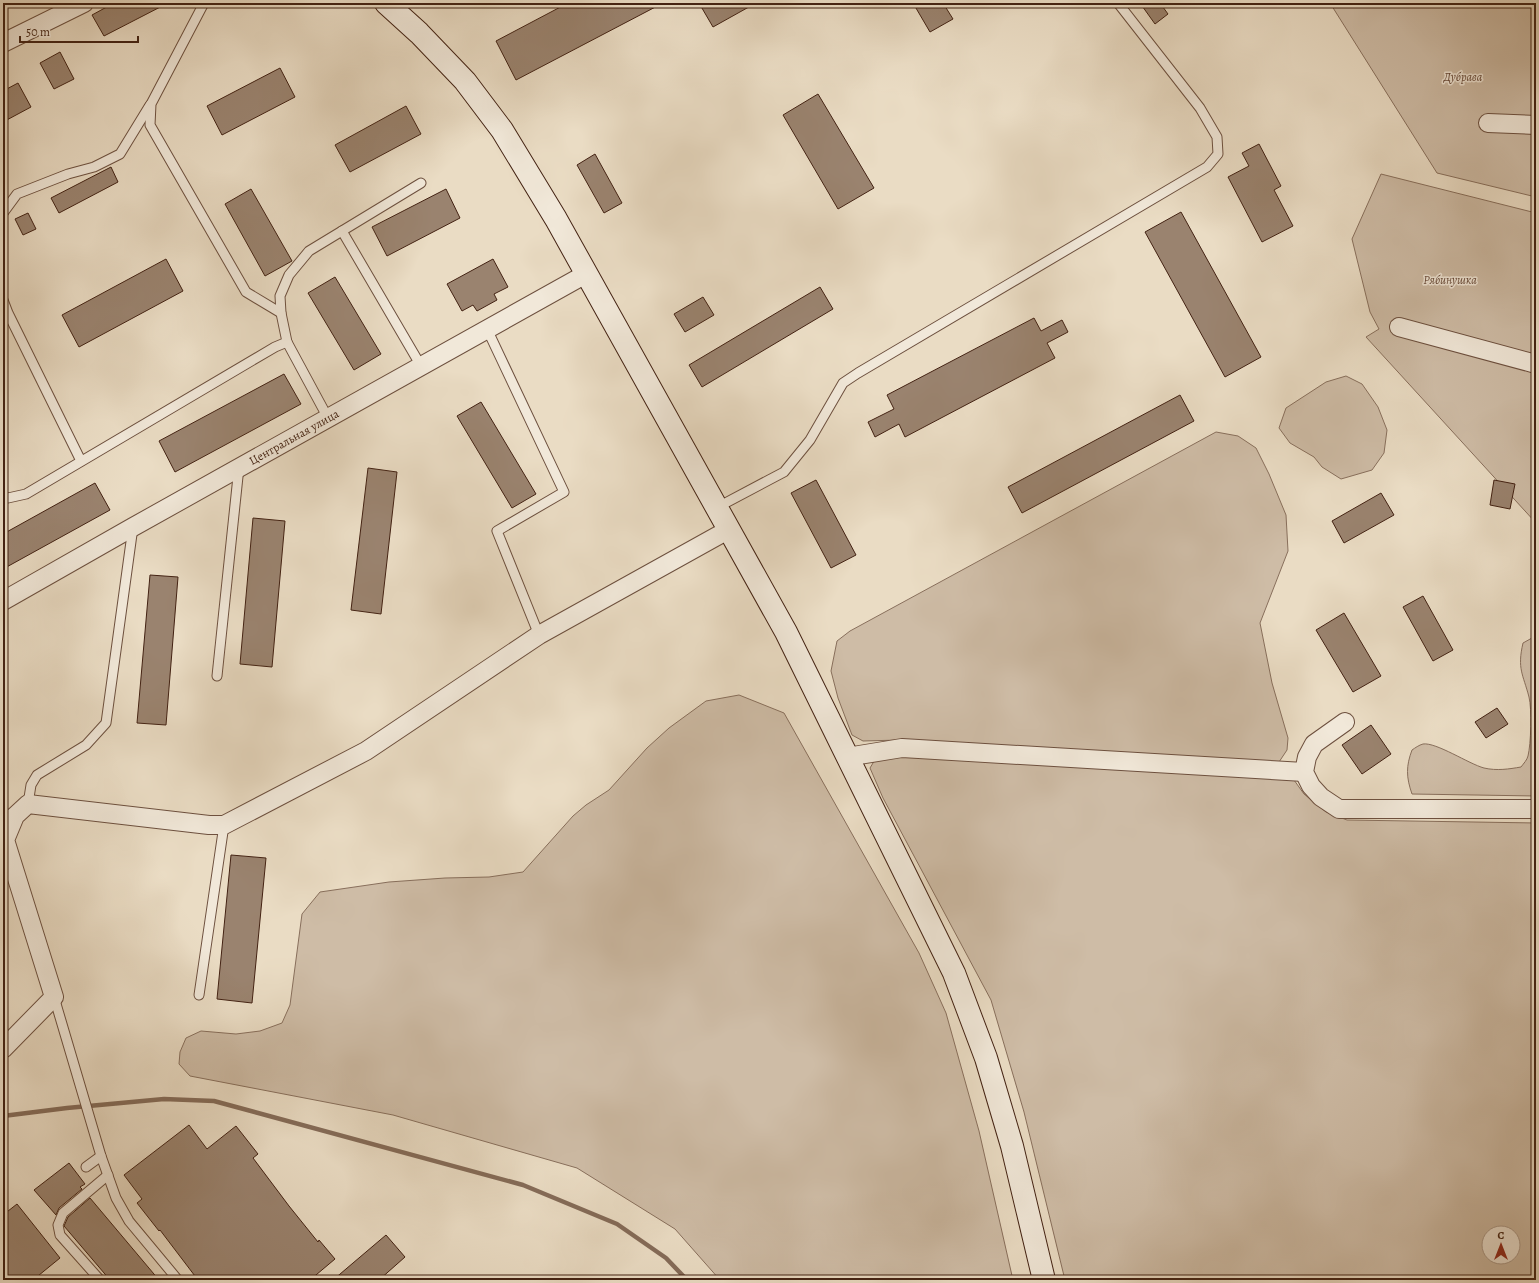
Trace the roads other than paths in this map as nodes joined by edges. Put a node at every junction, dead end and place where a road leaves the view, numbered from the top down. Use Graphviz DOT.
graph roads {
  1 [pos="84,3"];
  2 [pos="204,3"];
  3 [pos="386,3"];
  4 [pos="1118,3"];
  5 [pos="3,44"];
  6 [pos="151,104"];
  7 [pos="1488,123"];
  8 [pos="1536,125"];
  9 [pos="421,183"];
  10 [pos="3,213"];
  11 [pos="342,231"];
  12 [pos="586,274"];
  13 [pos="3,300"];
  14 [pos="281,314"];
  15 [pos="1399,327"];
  16 [pos="487,330"];
  17 [pos="287,342"];
  18 [pos="1536,364"];
  19 [pos="421,366"];
  20 [pos="328,418"];
  21 [pos="81,461"];
  22 [pos="239,468"];
  23 [pos="3,497"];
  24 [pos="716,508"];
  25 [pos="133,527"];
  26 [pos="728,530"];
  27 [pos="3,602"];
  28 [pos="540,635"];
  29 [pos="217,676"];
  30 [pos="1345,722"];
  31 [pos="847,757"];
  32 [pos="1304,772"];
  33 [pos="1536,809"];
  34 [pos="15,811"];
  35 [pos="224,825"];
  36 [pos="4,841"];
  37 [pos="199,995"];
  38 [pos="54,997"];
  39 [pos="3,1049"];
  40 [pos="101,1156"];
  41 [pos="86,1167"];
  42 [pos="108,1175"];
  43 [pos="100,1280"];
  44 [pos="178,1280"];
  45 [pos="1044,1280"];
  1 -- 5 [label="street"];
  2 -- 6 [label="lane"];
  3 -- 12 [label="street"];
  4 -- 24 [label="lane"];
  6 -- 10 [label="lane"];
  6 -- 14 [label="lane"];
  7 -- 8 [label="street"];
  9 -- 11 [label="lane"];
  11 -- 14 [label="lane"];
  11 -- 19 [label="lane"];
  12 -- 16 [label="street, Центральная улица"];
  12 -- 24 [label="street"];
  13 -- 21 [label="lane"];
  14 -- 17 [label="lane"];
  15 -- 18 [label="street"];
  16 -- 19 [label="street, Центральная улица"];
  16 -- 28 [label="lane"];
  17 -- 20 [label="lane"];
  17 -- 21 [label="lane"];
  19 -- 20 [label="street, Центральная улица"];
  20 -- 22 [label="street, Центральная улица"];
  21 -- 23 [label="lane"];
  22 -- 25 [label="street, Центральная улица"];
  22 -- 29 [label="lane"];
  24 -- 26 [label="street"];
  25 -- 27 [label="street, Центральная улица"];
  25 -- 34 [label="lane"];
  26 -- 28 [label="street"];
  26 -- 31 [label="street"];
  28 -- 35 [label="street"];
  30 -- 32 [label="street"];
  31 -- 32 [label="street"];
  31 -- 45 [label="street"];
  32 -- 33 [label="street"];
  34 -- 35 [label="street"];
  34 -- 36 [label="street"];
  35 -- 37 [label="lane"];
  36 -- 38 [label="street"];
  38 -- 39 [label="street"];
  38 -- 40 [label="lane"];
  40 -- 41 [label="lane"];
  40 -- 42 [label="lane"];
  42 -- 43 [label="lane"];
  42 -- 44 [label="lane"];
}
